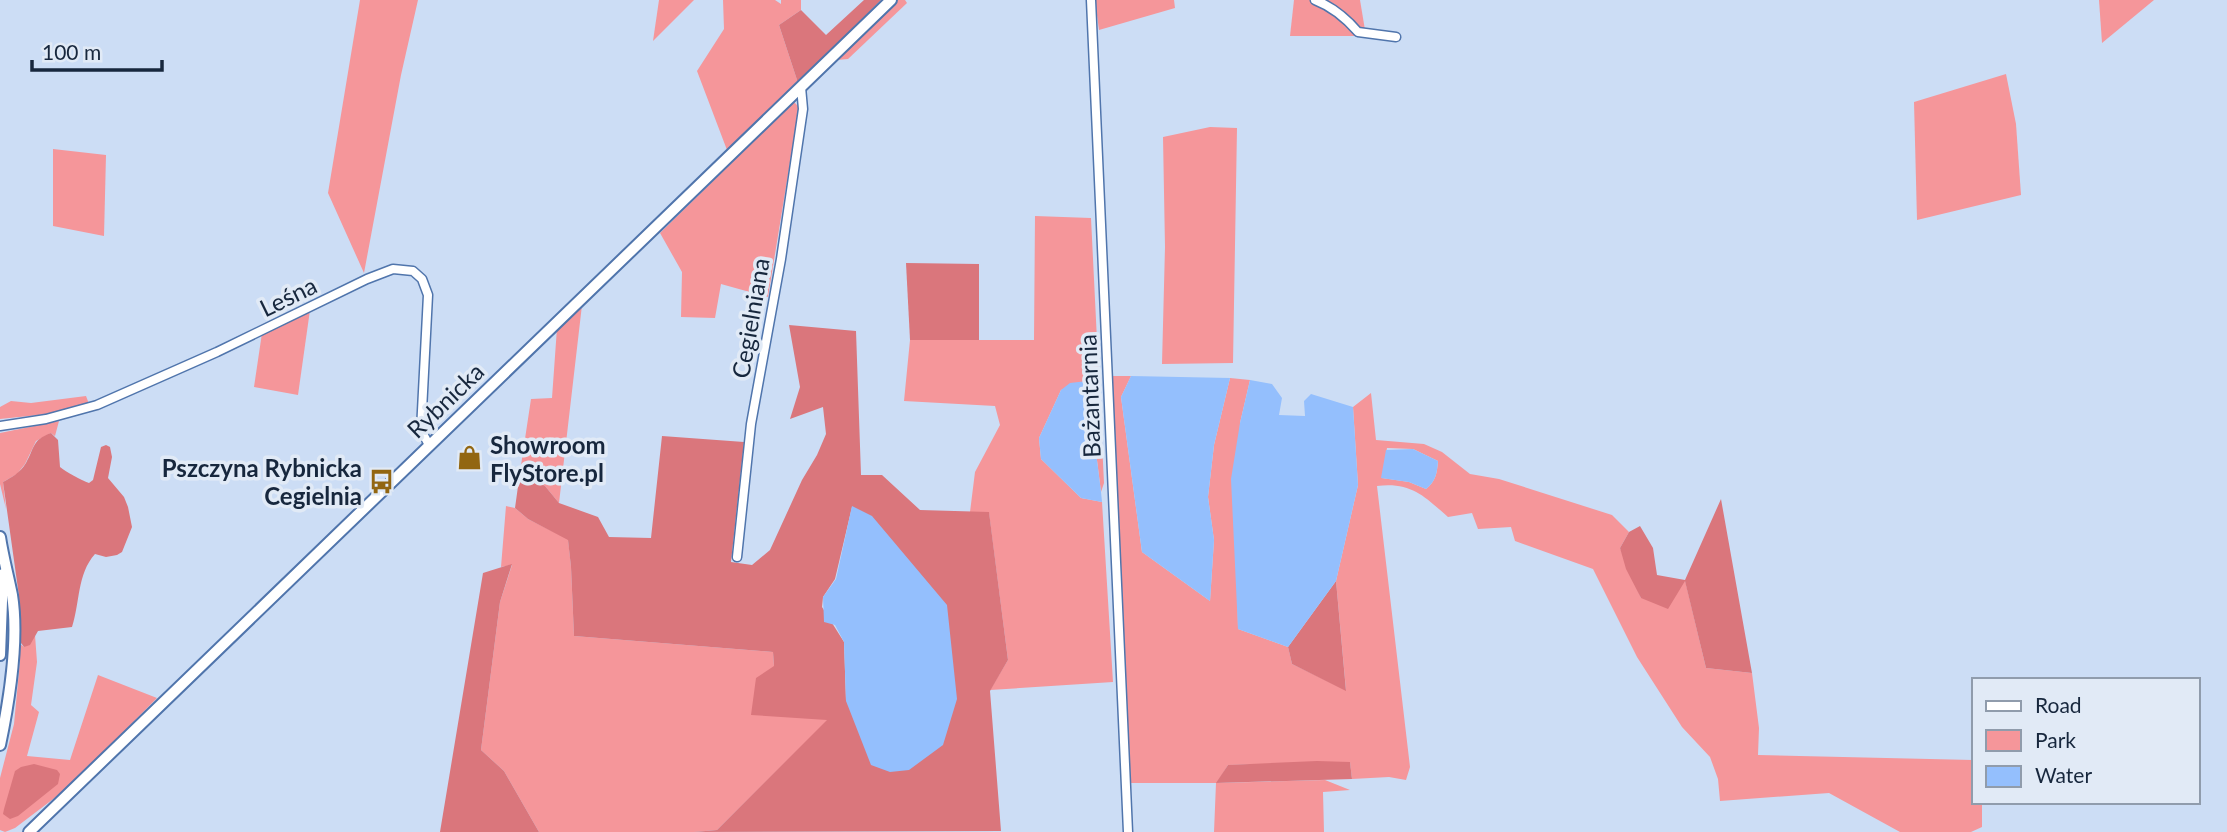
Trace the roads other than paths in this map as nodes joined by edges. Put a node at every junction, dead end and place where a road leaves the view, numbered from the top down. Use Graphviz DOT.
graph roads {
  1 [pos="891,0"];
  2 [pos="1091,0"];
  3 [pos="1315,0"];
  4 [pos="1396,37"];
  5 [pos="801,87"];
  6 [pos="0,426"];
  7 [pos="429,445"];
  8 [pos="0,537"];
  9 [pos="737,557"];
  10 [pos="4,564"];
  11 [pos="0,655"];
  12 [pos="0,745"];
  13 [pos="29,832"];
  14 [pos="1128,832"];
  1 -- 5 [label="main road, Rybnicka"];
  2 -- 14 [label="street, Bażantarnia"];
  3 -- 4 [label="street"];
  5 -- 7 [label="main road, Rybnicka"];
  5 -- 9 [label="street, Cegielniana"];
  6 -- 7 [label="street, Leśna"];
  7 -- 13 [label="main road, Rybnicka"];
  8 -- 10 [label="main road"];
  10 -- 11 [label="main road"];
  10 -- 12 [label="main road"];
}
